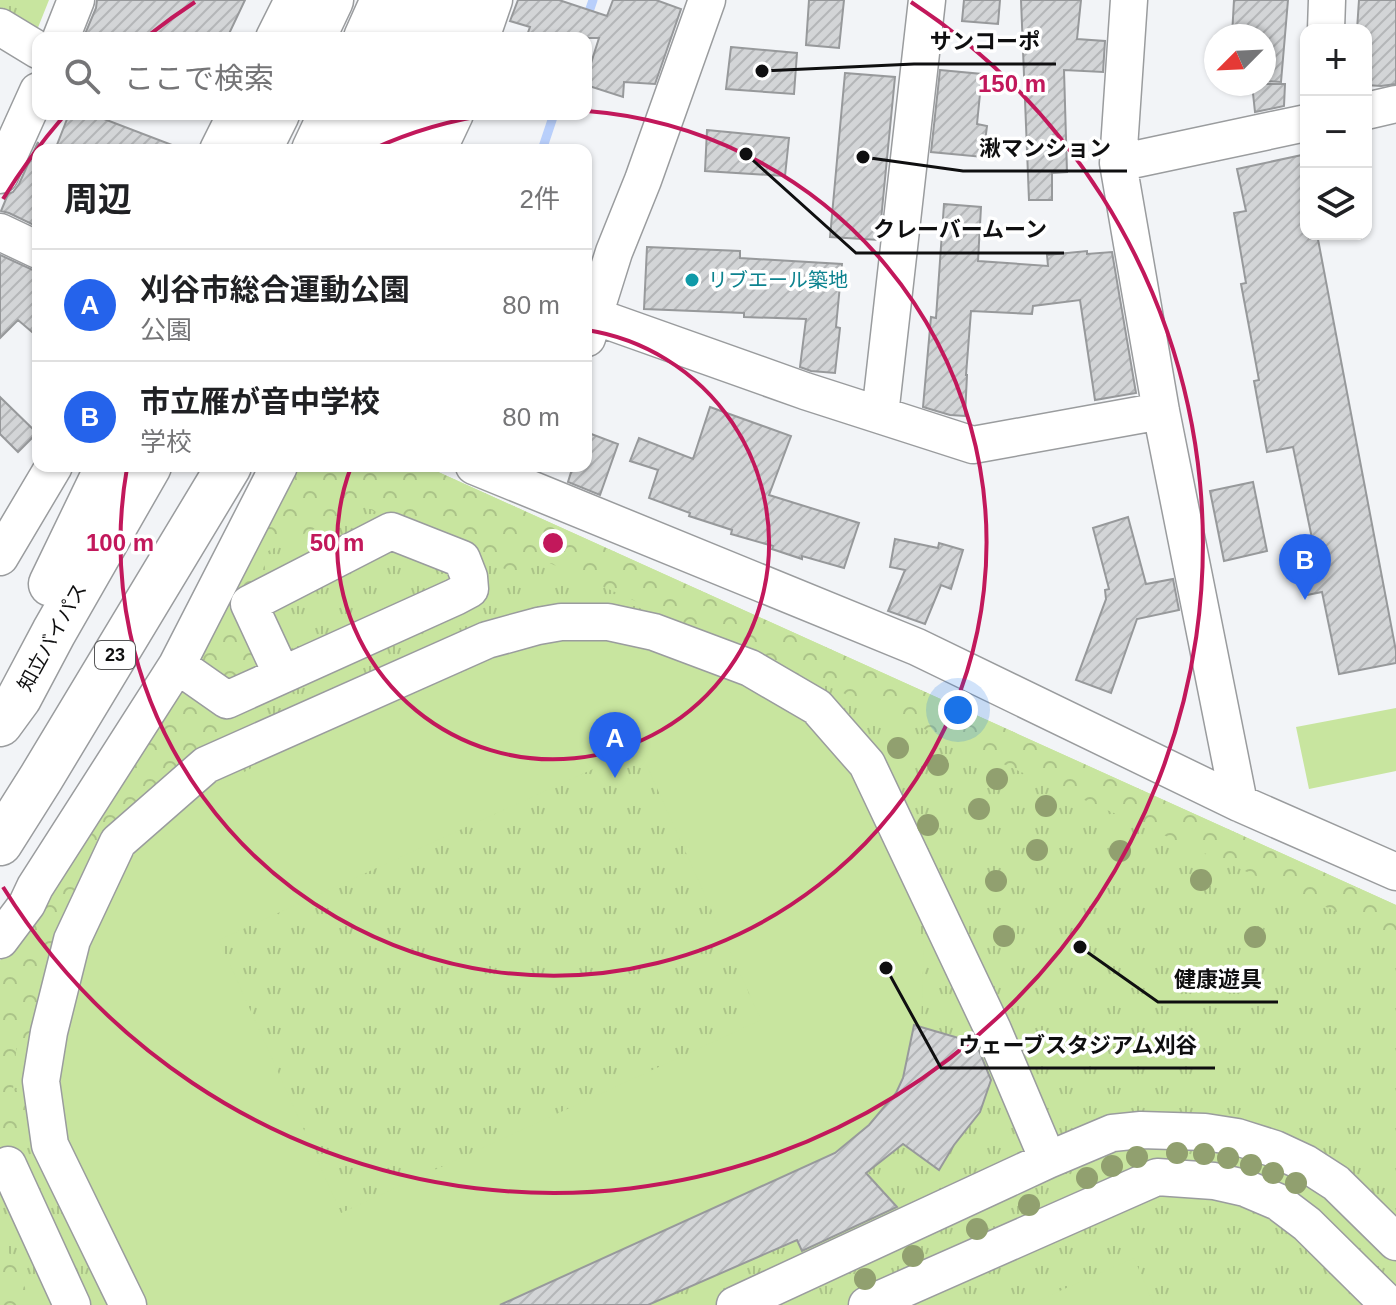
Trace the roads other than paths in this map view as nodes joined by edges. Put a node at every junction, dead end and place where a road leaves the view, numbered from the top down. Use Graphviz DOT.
graph roads {
  1 [pos="76,0"];
  2 [pos="293,0"];
  3 [pos="331,0"];
  4 [pos="383,0"];
  5 [pos="426,0"];
  6 [pos="461,0"];
  7 [pos="494,0"];
  8 [pos="707,0"];
  9 [pos="927,0"];
  10 [pos="1129,0"];
  11 [pos="1327,0"];
  12 [pos="1326,24"];
  13 [pos="0,27"];
  14 [pos="63,32"];
  15 [pos="277,32"];
  16 [pos="316,32"];
  17 [pos="369,32"];
  18 [pos="412,32"];
  19 [pos="449,32"];
  20 [pos="483,32"];
  21 [pos="32,46"];
  22 [pos="32,104"];
  23 [pos="1396,104"];
  24 [pos="1372,110"];
  25 [pos="233,120"];
  26 [pos="274,120"];
  27 [pos="328,120"];
  28 [pos="373,120"];
  29 [pos="414,120"];
  30 [pos="452,120"];
  31 [pos="1300,124"];
  32 [pos="221,144"];
  33 [pos="262,144"];
  34 [pos="317,144"];
  35 [pos="362,144"];
  36 [pos="404,144"];
  37 [pos="441,144"];
  38 [pos="1118,163"];
  39 [pos="0,175"];
  40 [pos="0,232"];
  41 [pos="32,247"];
  42 [pos="592,322"];
  43 [pos="592,329"];
  44 [pos="1161,411"];
  45 [pos="880,415"];
  46 [pos="50,472"];
  47 [pos="105,472"];
  48 [pos="146,472"];
  49 [pos="190,472"];
  50 [pos="225,472"];
  51 [pos="276,472"];
  52 [pos="507,472"];
  53 [pos="540,478"];
  54 [pos="0,557"];
  55 [pos="177,665"];
  56 [pos="282,675"];
  57 [pos="10,711"];
  58 [pos="0,799"];
  59 [pos="1239,803"];
  60 [pos="0,843"];
  61 [pos="1396,872"];
  62 [pos="0,940"];
  63 [pos="1048,1160"];
  64 [pos="8,1165"];
  65 [pos="1396,1242"];
  66 [pos="72,1305"];
  67 [pos="128,1305"];
  68 [pos="735,1305"];
  69 [pos="867,1305"];
  70 [pos="1389,1305"];
  1 -- 14 [label="street"];
  2 -- 15 [label="street"];
  3 -- 16 [label="highway"];
  4 -- 17 [label="highway"];
  5 -- 18 [label="highway"];
  6 -- 19 [label="highway"];
  7 -- 20 [label="street"];
  8 -- 42 [label="street"];
  9 -- 45 [label="street"];
  10 -- 38 [label="street"];
  11 -- 12 [label="street"];
  13 -- 21 [label="street"];
  22 -- 39 [label="street"];
  23 -- 24 [label="street"];
  25 -- 32 [label="street"];
  26 -- 33 [label="highway"];
  27 -- 34 [label="highway"];
  28 -- 35 [label="highway"];
  29 -- 36 [label="highway"];
  30 -- 37 [label="street"];
  31 -- 38 [label="street"];
  38 -- 44 [label="street"];
  40 -- 41 [label="street"];
  43 -- 45 [label="street"];
  44 -- 45 [label="street"];
  44 -- 59 [label="street"];
  46 -- 54 [label="street"];
  47 -- 57 [label="highway"];
  48 -- 57 [label="highway, 知立バイパス"];
  49 -- 58 [label="highway, 知立バイパス / 23"];
  50 -- 60 [label="highway, 23"];
  51 -- 55 [label="street"];
  52 -- 53 [label="street"];
  53 -- 59 [label="street"];
  55 -- 56 [label="street"];
  55 -- 62 [label="street"];
  56 -- 56 [label="street"];
  59 -- 61 [label="street"];
  63 -- 65 [label="street"];
  63 -- 67 [label="street"];
  63 -- 68 [label="street"];
  64 -- 66 [label="street"];
  69 -- 70 [label="street"];
}
